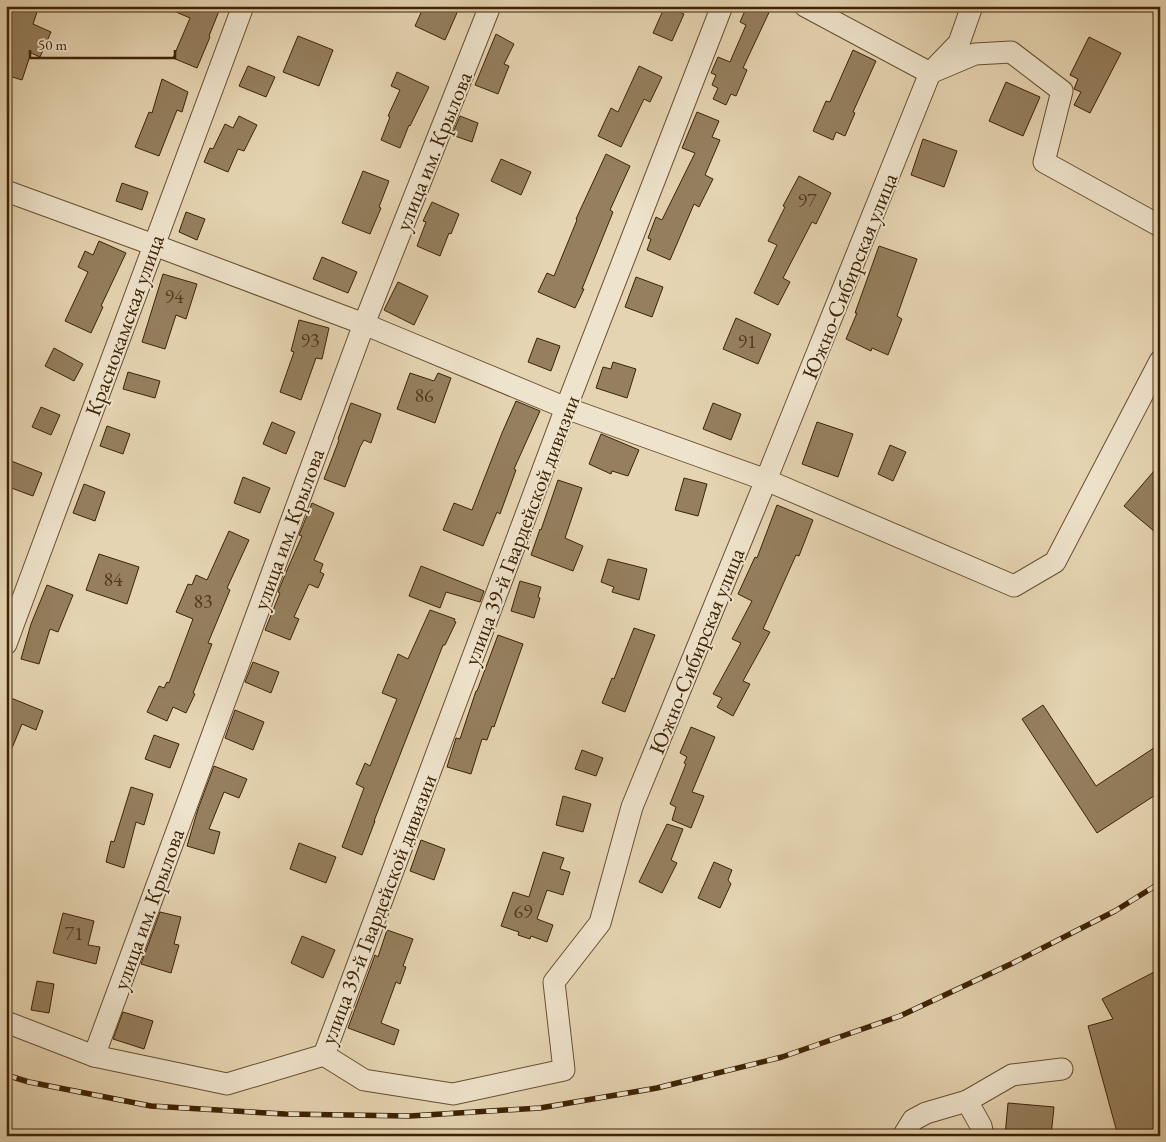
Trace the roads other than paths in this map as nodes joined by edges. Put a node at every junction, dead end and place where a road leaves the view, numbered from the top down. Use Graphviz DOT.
graph roads {
  1 [pos="242,6"];
  2 [pos="490,6"];
  3 [pos="722,6"];
  4 [pos="805,6"];
  5 [pos="972,6"];
  6 [pos="930,73"];
  7 [pos="6,191"];
  8 [pos="1160,226"];
  9 [pos="154,244"];
  10 [pos="364,324"];
  11 [pos="1160,361"];
  12 [pos="566,408"];
  13 [pos="766,480"];
  14 [pos="6,644"];
  15 [pos="6,1022"];
  16 [pos="324,1055"];
  17 [pos="94,1056"];
  18 [pos="1062,1069"];
  19 [pos="967,1101"];
  20 [pos="904,1136"];
  21 [pos="983,1136"];
  1 -- 9 [label="street, Краснокамская улица"];
  2 -- 10 [label="street, улица им. Крылова"];
  3 -- 12 [label="street, улица 39-й Гвардейской дивизии"];
  4 -- 6 [label="street"];
  5 -- 6 [label="street, Южно-Сибирская улица"];
  6 -- 8 [label="street"];
  6 -- 13 [label="street, Южно-Сибирская улица"];
  7 -- 9 [label="street"];
  9 -- 10 [label="street"];
  9 -- 14 [label="street, Краснокамская улица"];
  10 -- 12 [label="street"];
  10 -- 17 [label="street, улица им. Крылова"];
  11 -- 13 [label="street"];
  12 -- 13 [label="street"];
  12 -- 16 [label="street, улица 39-й Гвардейской дивизии"];
  13 -- 16 [label="street, Южно-Сибирская улица"];
  15 -- 17 [label="street"];
  16 -- 17 [label="street"];
  18 -- 19 [label="street"];
  19 -- 20 [label="street"];
  19 -- 21 [label="street"];
}
